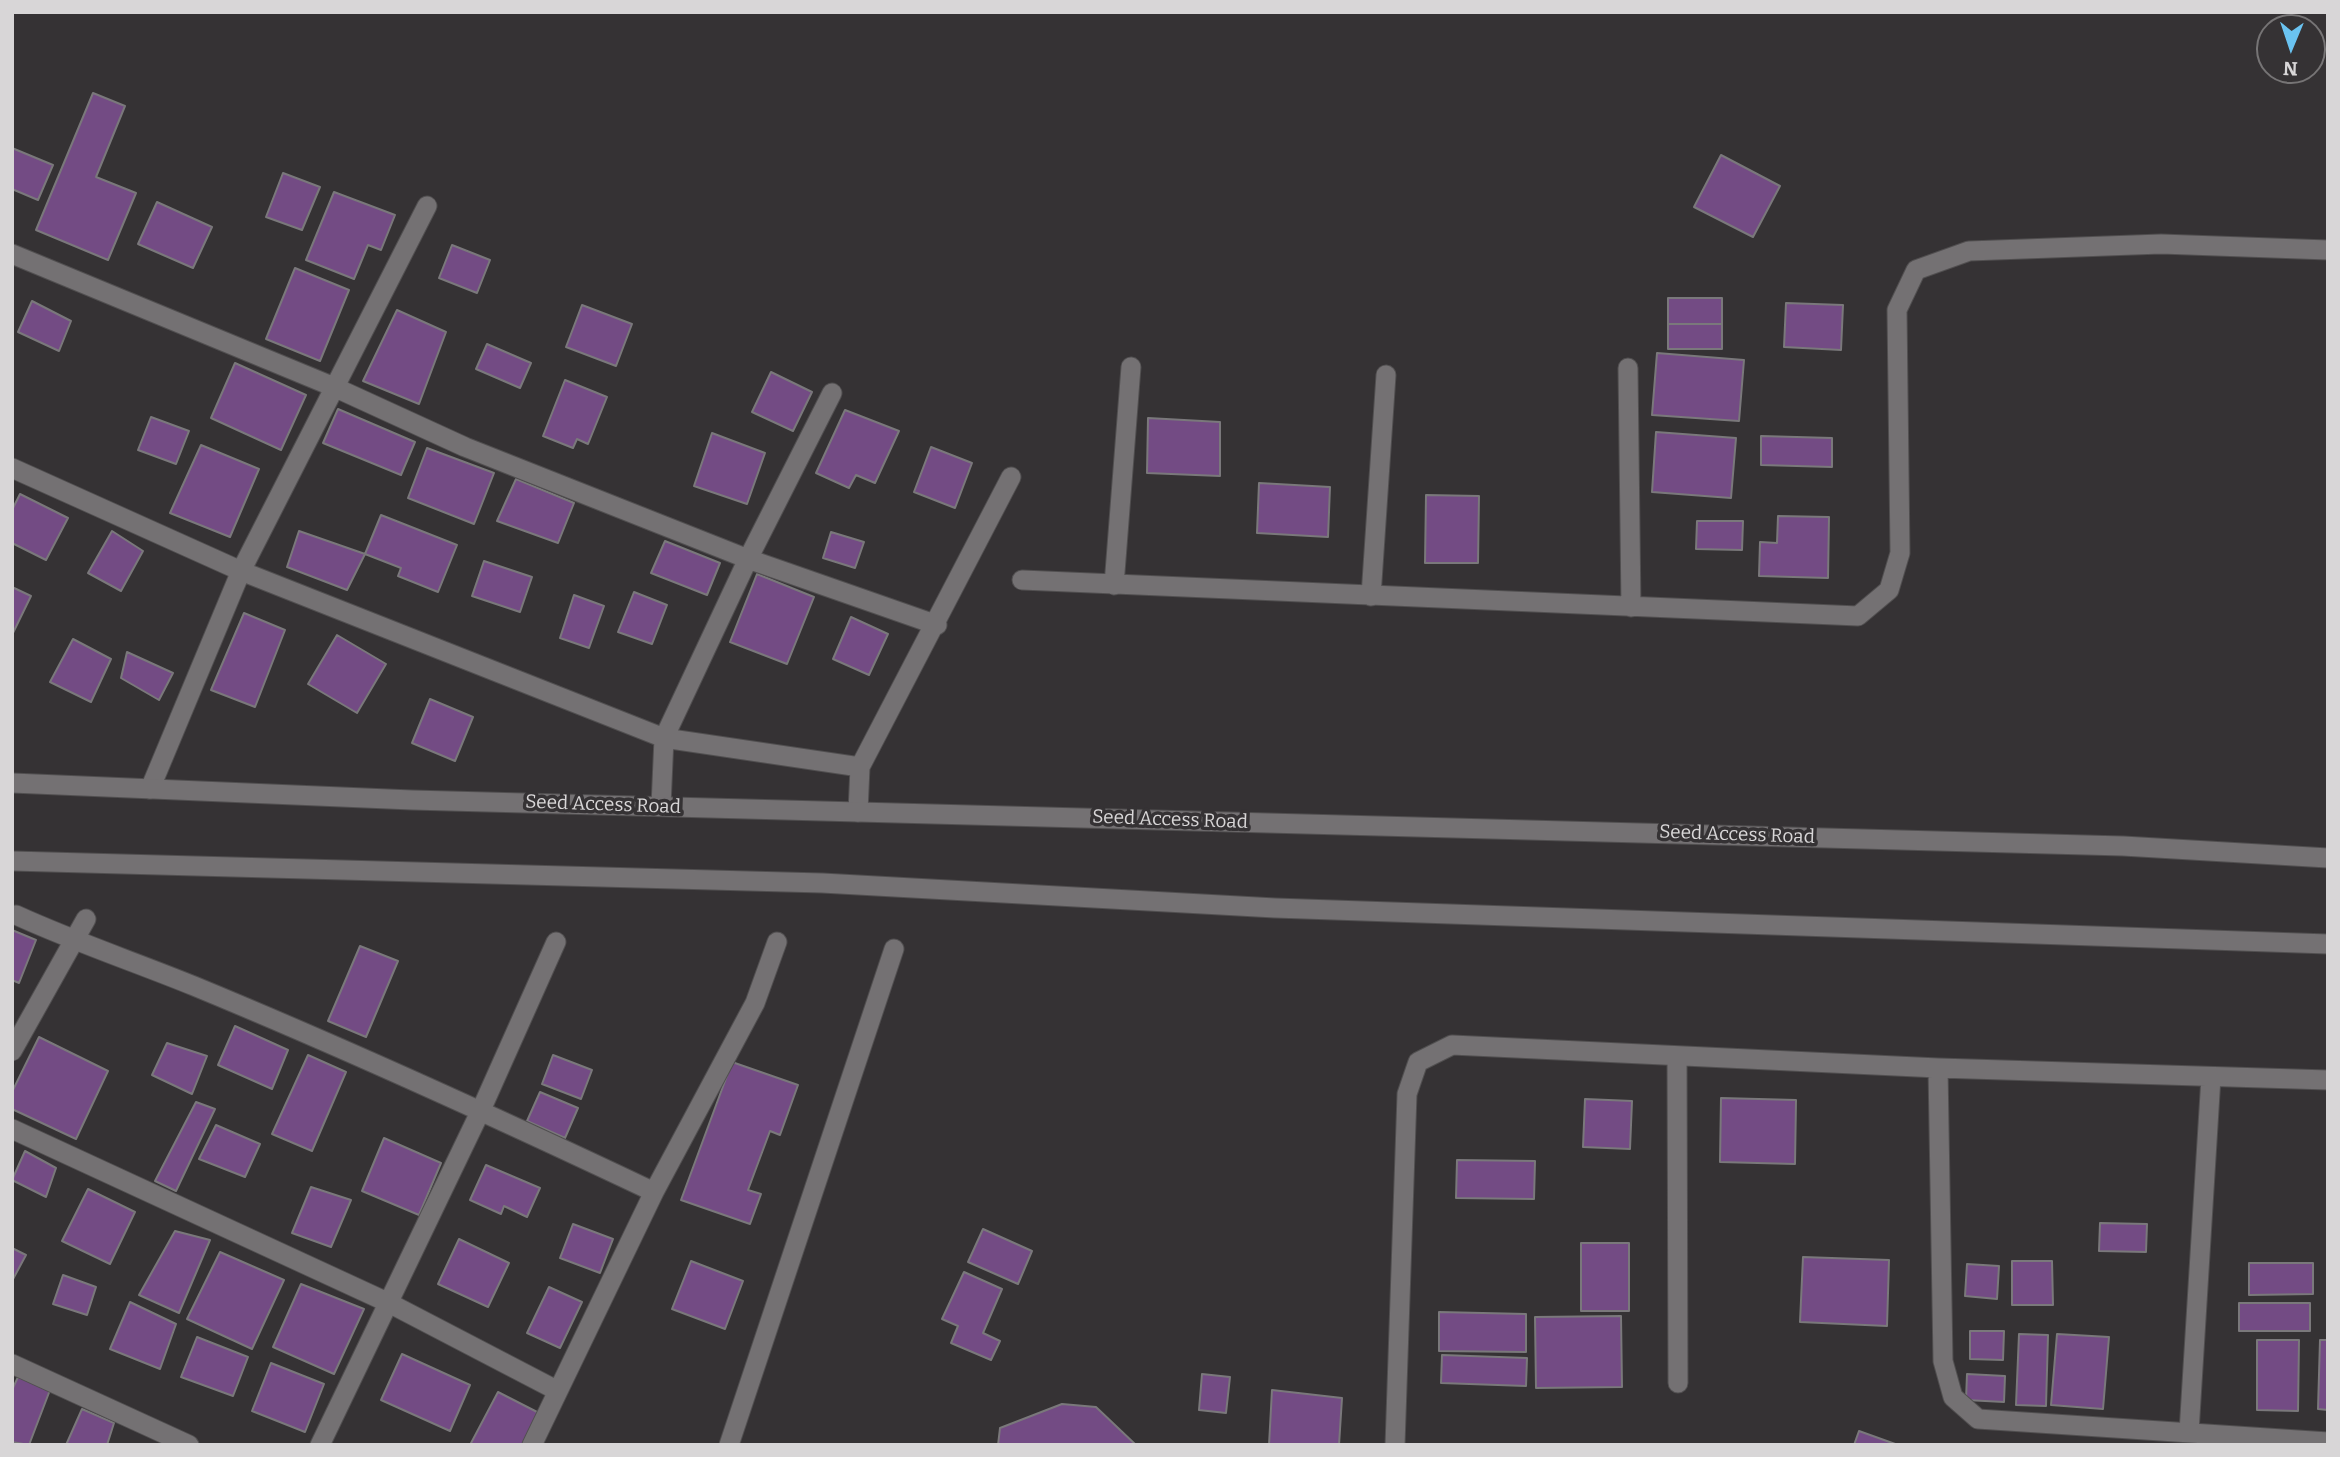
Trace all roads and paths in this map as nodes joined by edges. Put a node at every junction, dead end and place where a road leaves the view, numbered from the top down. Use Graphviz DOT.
graph roads {
  1 [pos="427,206"];
  2 [pos="2328,250"];
  3 [pos="12,254"];
  4 [pos="1131,367"];
  5 [pos="1628,368"];
  6 [pos="1385,375"];
  7 [pos="334,387"];
  8 [pos="832,393"];
  9 [pos="12,468"];
  10 [pos="1012,477"];
  11 [pos="748,559"];
  12 [pos="240,571"];
  13 [pos="1022,580"];
  14 [pos="1114,585"];
  15 [pos="1371,596"];
  16 [pos="1631,607"];
  17 [pos="937,625"];
  18 [pos="664,738"];
  19 [pos="860,767"];
  20 [pos="12,783"];
  21 [pos="150,789"];
  22 [pos="661,806"];
  23 [pos="858,812"];
  24 [pos="2328,858"];
  25 [pos="12,861"];
  26 [pos="16,915"];
  27 [pos="86,919"];
  28 [pos="71,940"];
  29 [pos="556,942"];
  30 [pos="777,942"];
  31 [pos="2328,944"];
  32 [pos="894,949"];
  33 [pos="12,1051"];
  34 [pos="1677,1056"];
  35 [pos="1938,1068"];
  36 [pos="2211,1077"];
  37 [pos="2328,1080"];
  38 [pos="481,1110"];
  39 [pos="12,1129"];
  40 [pos="654,1192"];
  41 [pos="388,1304"];
  42 [pos="12,1364"];
  43 [pos="1678,1383"];
  44 [pos="558,1391"];
  45 [pos="2189,1432"];
  46 [pos="2328,1442"];
  47 [pos="189,1445"];
  48 [pos="320,1445"];
  49 [pos="532,1445"];
  50 [pos="729,1445"];
  51 [pos="1395,1445"];
  1 -- 7 [label="street"];
  2 -- 16 [label="street"];
  3 -- 7 [label="street"];
  4 -- 14 [label="street"];
  5 -- 16 [label="street"];
  6 -- 15 [label="street"];
  7 -- 11 [label="street"];
  7 -- 12 [label="street"];
  8 -- 11 [label="street"];
  9 -- 12 [label="street"];
  10 -- 17 [label="street"];
  11 -- 17 [label="street"];
  11 -- 18 [label="street"];
  12 -- 18 [label="street"];
  12 -- 21 [label="street"];
  13 -- 14 [label="street"];
  14 -- 15 [label="street"];
  15 -- 16 [label="street"];
  17 -- 19 [label="street"];
  18 -- 19 [label="street"];
  18 -- 22 [label="street"];
  19 -- 23 [label="street"];
  20 -- 21 [label="street, Seed Access Road"];
  21 -- 22 [label="street, Seed Access Road"];
  22 -- 23 [label="street, Seed Access Road"];
  23 -- 24 [label="street, Seed Access Road"];
  25 -- 31 [label="street"];
  26 -- 28 [label="street"];
  27 -- 28 [label="street"];
  28 -- 33 [label="street"];
  28 -- 38 [label="street"];
  29 -- 38 [label="street"];
  30 -- 40 [label="street"];
  32 -- 50 [label="street"];
  34 -- 35 [label="street"];
  34 -- 43 [label="street"];
  34 -- 51 [label="street"];
  35 -- 36 [label="street"];
  35 -- 45 [label="street"];
  36 -- 37 [label="street"];
  36 -- 45 [label="street"];
  38 -- 40 [label="street"];
  38 -- 41 [label="street"];
  39 -- 41 [label="street"];
  40 -- 44 [label="street"];
  41 -- 44 [label="street"];
  41 -- 48 [label="street"];
  42 -- 47 [label="street"];
  44 -- 49 [label="street"];
  45 -- 46 [label="street"];
}
